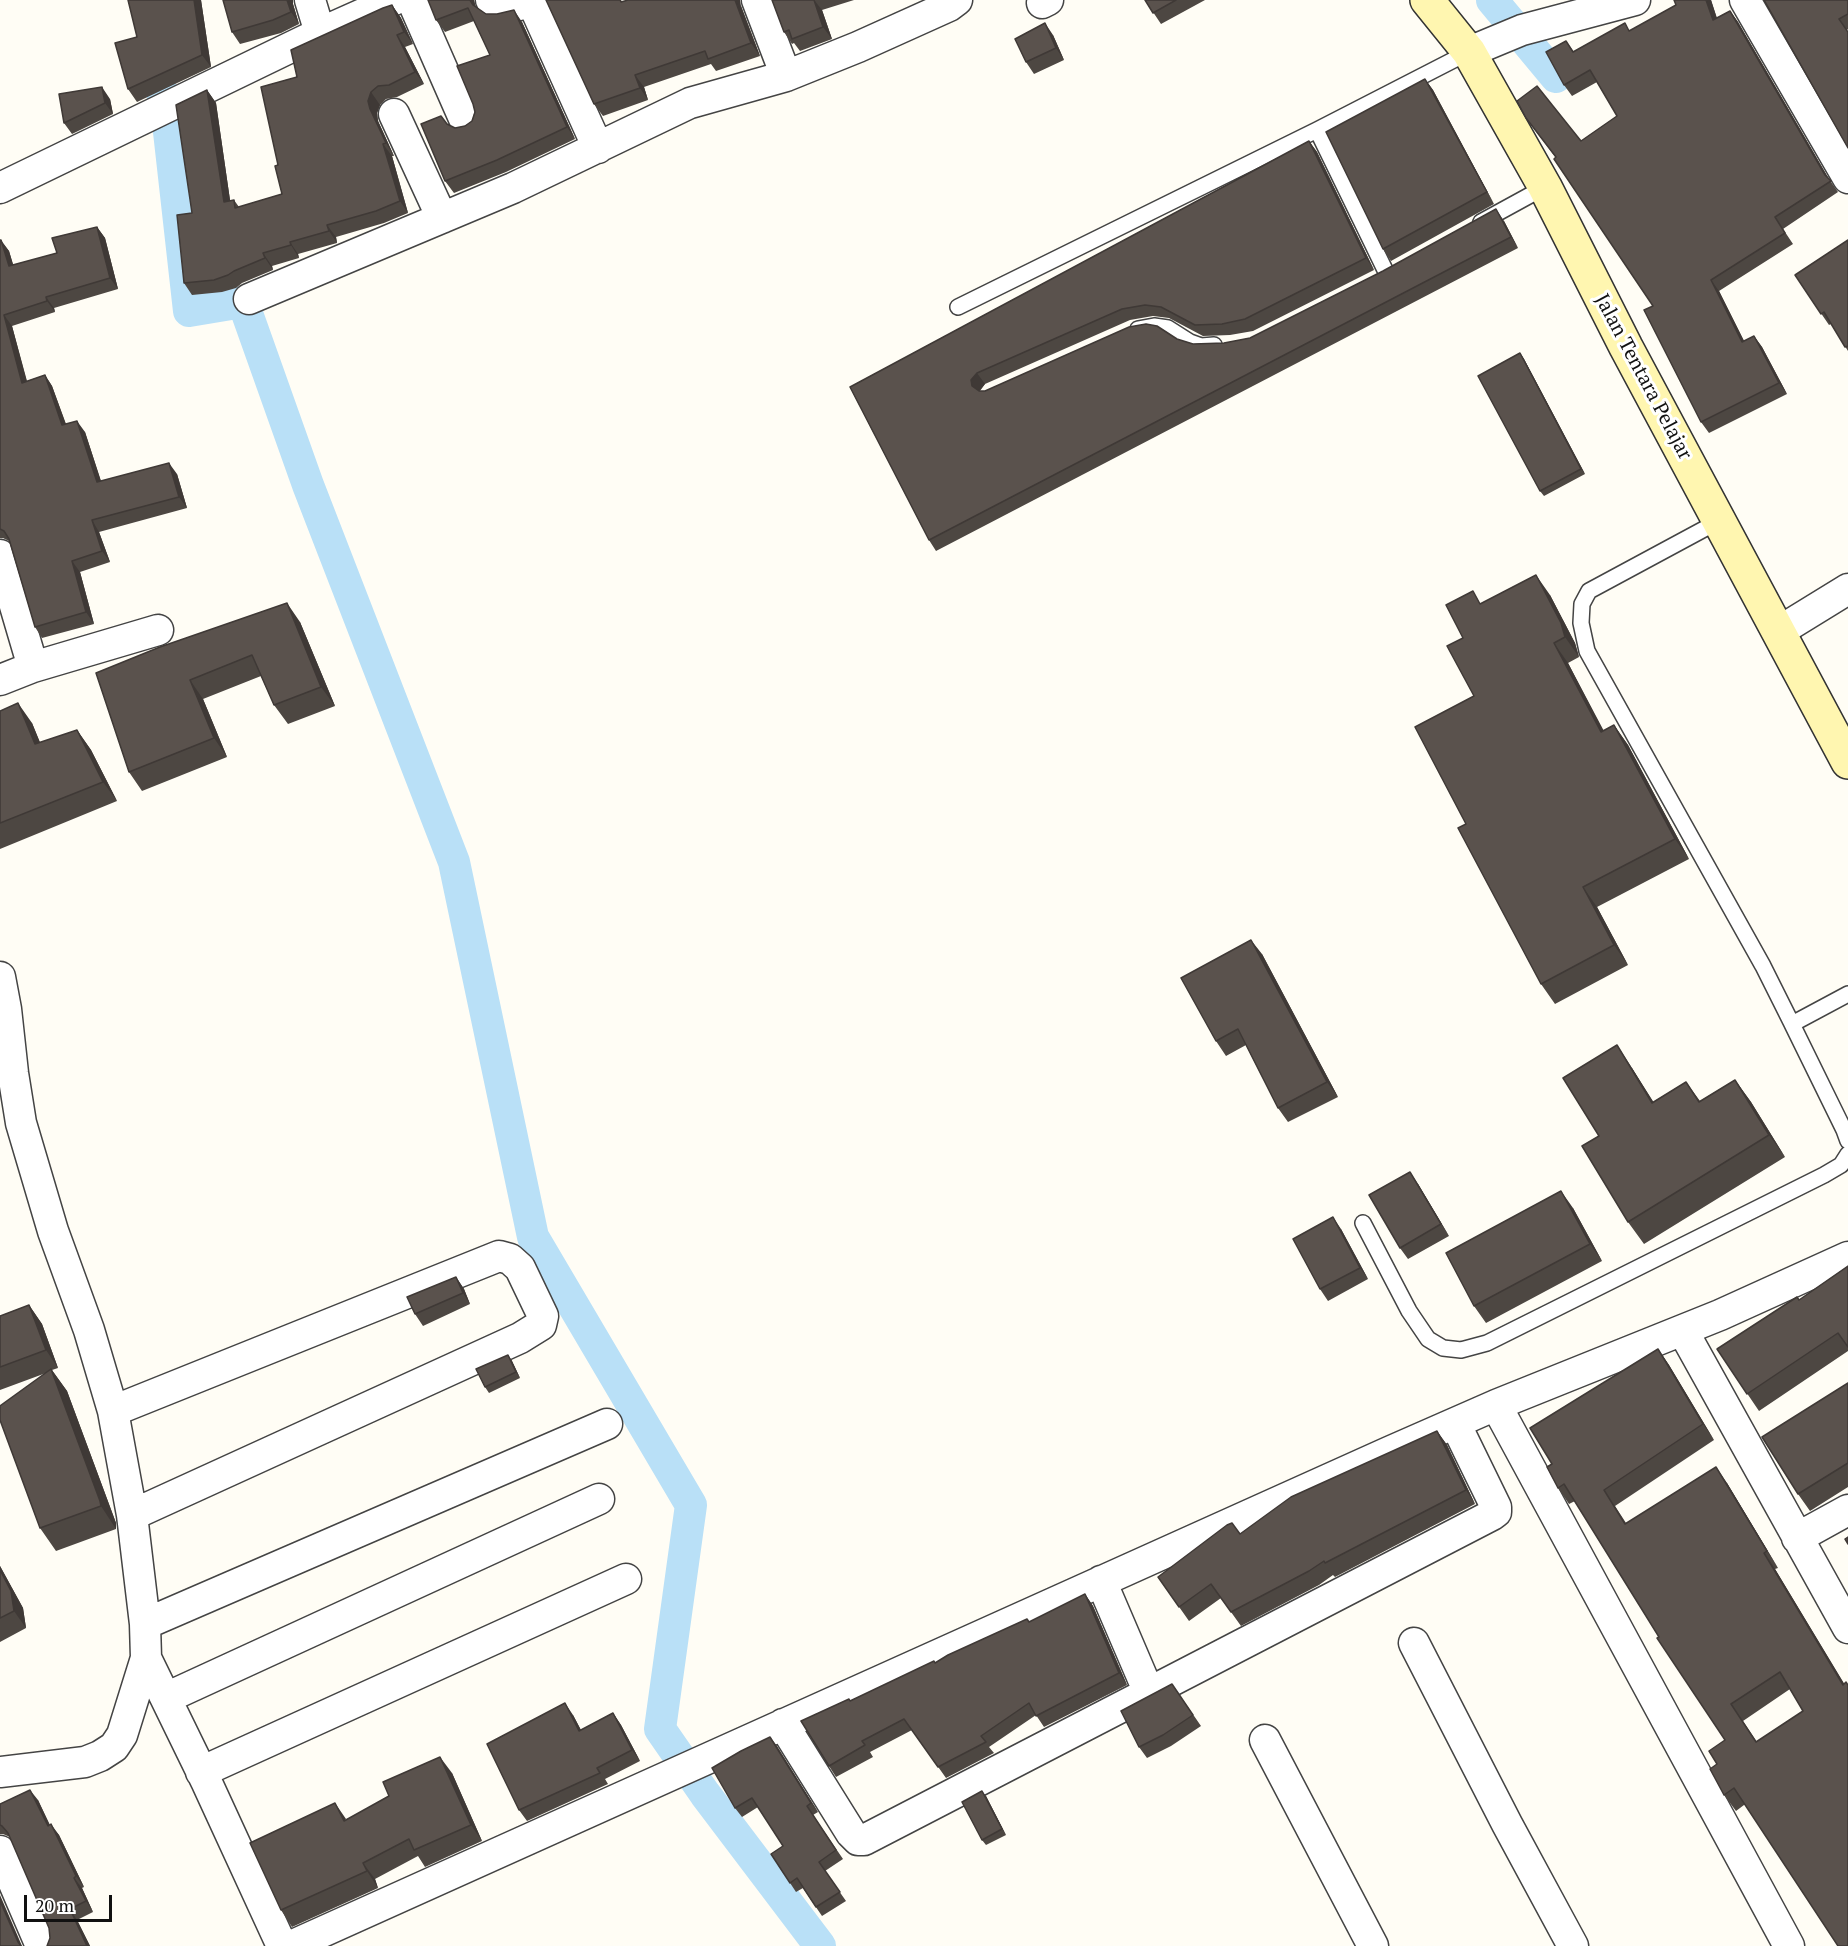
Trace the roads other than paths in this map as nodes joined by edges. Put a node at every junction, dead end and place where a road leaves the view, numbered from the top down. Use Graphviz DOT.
graph roads {
  1 [pos="310,0"];
  2 [pos="394,0"];
  3 [pos="412,0"];
  4 [pos="491,0"];
  5 [pos="758,0"];
  6 [pos="957,0"];
  7 [pos="1427,0"];
  8 [pos="1632,0"];
  9 [pos="1744,0"];
  10 [pos="320,33"];
  11 [pos="1469,52"];
  12 [pos="786,76"];
  13 [pos="394,114"];
  14 [pos="466,123"];
  15 [pos="1317,130"];
  16 [pos="598,148"];
  17 [pos="1848,178"];
  18 [pos="1545,187"];
  19 [pos="0,188"];
  20 [pos="442,218"];
  21 [pos="1471,228"];
  22 [pos="1387,274"];
  23 [pos="249,299"];
  24 [pos="958,307"];
  25 [pos="1126,333"];
  26 [pos="1231,345"];
  27 [pos="1719,521"];
  28 [pos="0,555"];
  29 [pos="1848,589"];
  30 [pos="158,630"];
  31 [pos="1778,632"];
  32 [pos="33,667"];
  33 [pos="0,680"];
  34 [pos="1848,762"];
  35 [pos="0,977"];
  36 [pos="1848,994"];
  37 [pos="3,1010"];
  38 [pos="1792,1024"];
  39 [pos="1848,1141"];
  40 [pos="1848,1154"];
  41 [pos="1363,1223"];
  42 [pos="1848,1257"];
  43 [pos="1683,1330"];
  44 [pos="1496,1405"];
  45 [pos="113,1411"];
  46 [pos="1455,1423"];
  47 [pos="607,1424"];
  48 [pos="598,1500"];
  49 [pos="1848,1510"];
  50 [pos="132,1515"];
  51 [pos="1797,1538"];
  52 [pos="626,1579"];
  53 [pos="1101,1581"];
  54 [pos="145,1624"];
  55 [pos="1848,1628"];
  56 [pos="1414,1643"];
  57 [pos="146,1658"];
  58 [pos="1149,1693"];
  59 [pos="166,1698"];
  60 [pos="783,1724"];
  61 [pos="1265,1740"];
  62 [pos="201,1772"];
  63 [pos="0,1773"];
  64 [pos="0,1851"];
  65 [pos="1783,1944"];
  66 [pos="41,1946"];
  67 [pos="282,1946"];
  68 [pos="291,1946"];
  69 [pos="1373,1946"];
  70 [pos="1573,1946"];
  1 -- 10 [label="street"];
  2 -- 10 [label="street"];
  3 -- 14 [label="street"];
  4 -- 16 [label="street"];
  5 -- 12 [label="street"];
  6 -- 12 [label="street"];
  7 -- 11 [label="main road, Jalan Tentara Pelajar"];
  8 -- 11 [label="street"];
  9 -- 17 [label="street"];
  10 -- 19 [label="street"];
  11 -- 15 [label="lane"];
  11 -- 18 [label="main road, Jalan Tentara Pelajar"];
  12 -- 16 [label="street"];
  13 -- 20 [label="street"];
  15 -- 22 [label="lane"];
  15 -- 24 [label="lane"];
  16 -- 20 [label="street"];
  18 -- 21 [label="lane"];
  18 -- 27 [label="main road, Jalan Tentara Pelajar"];
  20 -- 23 [label="street"];
  25 -- 26 [label="lane"];
  27 -- 31 [label="main road, Jalan Tentara Pelajar"];
  27 -- 38 [label="lane"];
  28 -- 32 [label="street"];
  29 -- 31 [label="street"];
  30 -- 32 [label="street"];
  31 -- 34 [label="main road, Jalan Tentara Pelajar"];
  32 -- 33 [label="street"];
  35 -- 37 [label="street"];
  36 -- 38 [label="lane"];
  37 -- 45 [label="street"];
  38 -- 39 [label="lane"];
  40 -- 41 [label="lane"];
  42 -- 43 [label="street"];
  43 -- 44 [label="street"];
  43 -- 51 [label="street"];
  44 -- 46 [label="street"];
  44 -- 65 [label="street"];
  45 -- 50 [label="street"];
  45 -- 50 [label="street"];
  46 -- 53 [label="street"];
  46 -- 58 [label="street"];
  47 -- 54 [label="street"];
  48 -- 59 [label="street"];
  49 -- 51 [label="street"];
  50 -- 54 [label="street"];
  51 -- 55 [label="street"];
  52 -- 62 [label="street"];
  53 -- 58 [label="street"];
  53 -- 60 [label="street"];
  54 -- 57 [label="street"];
  56 -- 70 [label="street"];
  57 -- 59 [label="street"];
  57 -- 63 [label="street"];
  58 -- 60 [label="street"];
  59 -- 62 [label="street"];
  60 -- 68 [label="street"];
  61 -- 69 [label="street"];
  62 -- 67 [label="street"];
  64 -- 66 [label="street"];
}
